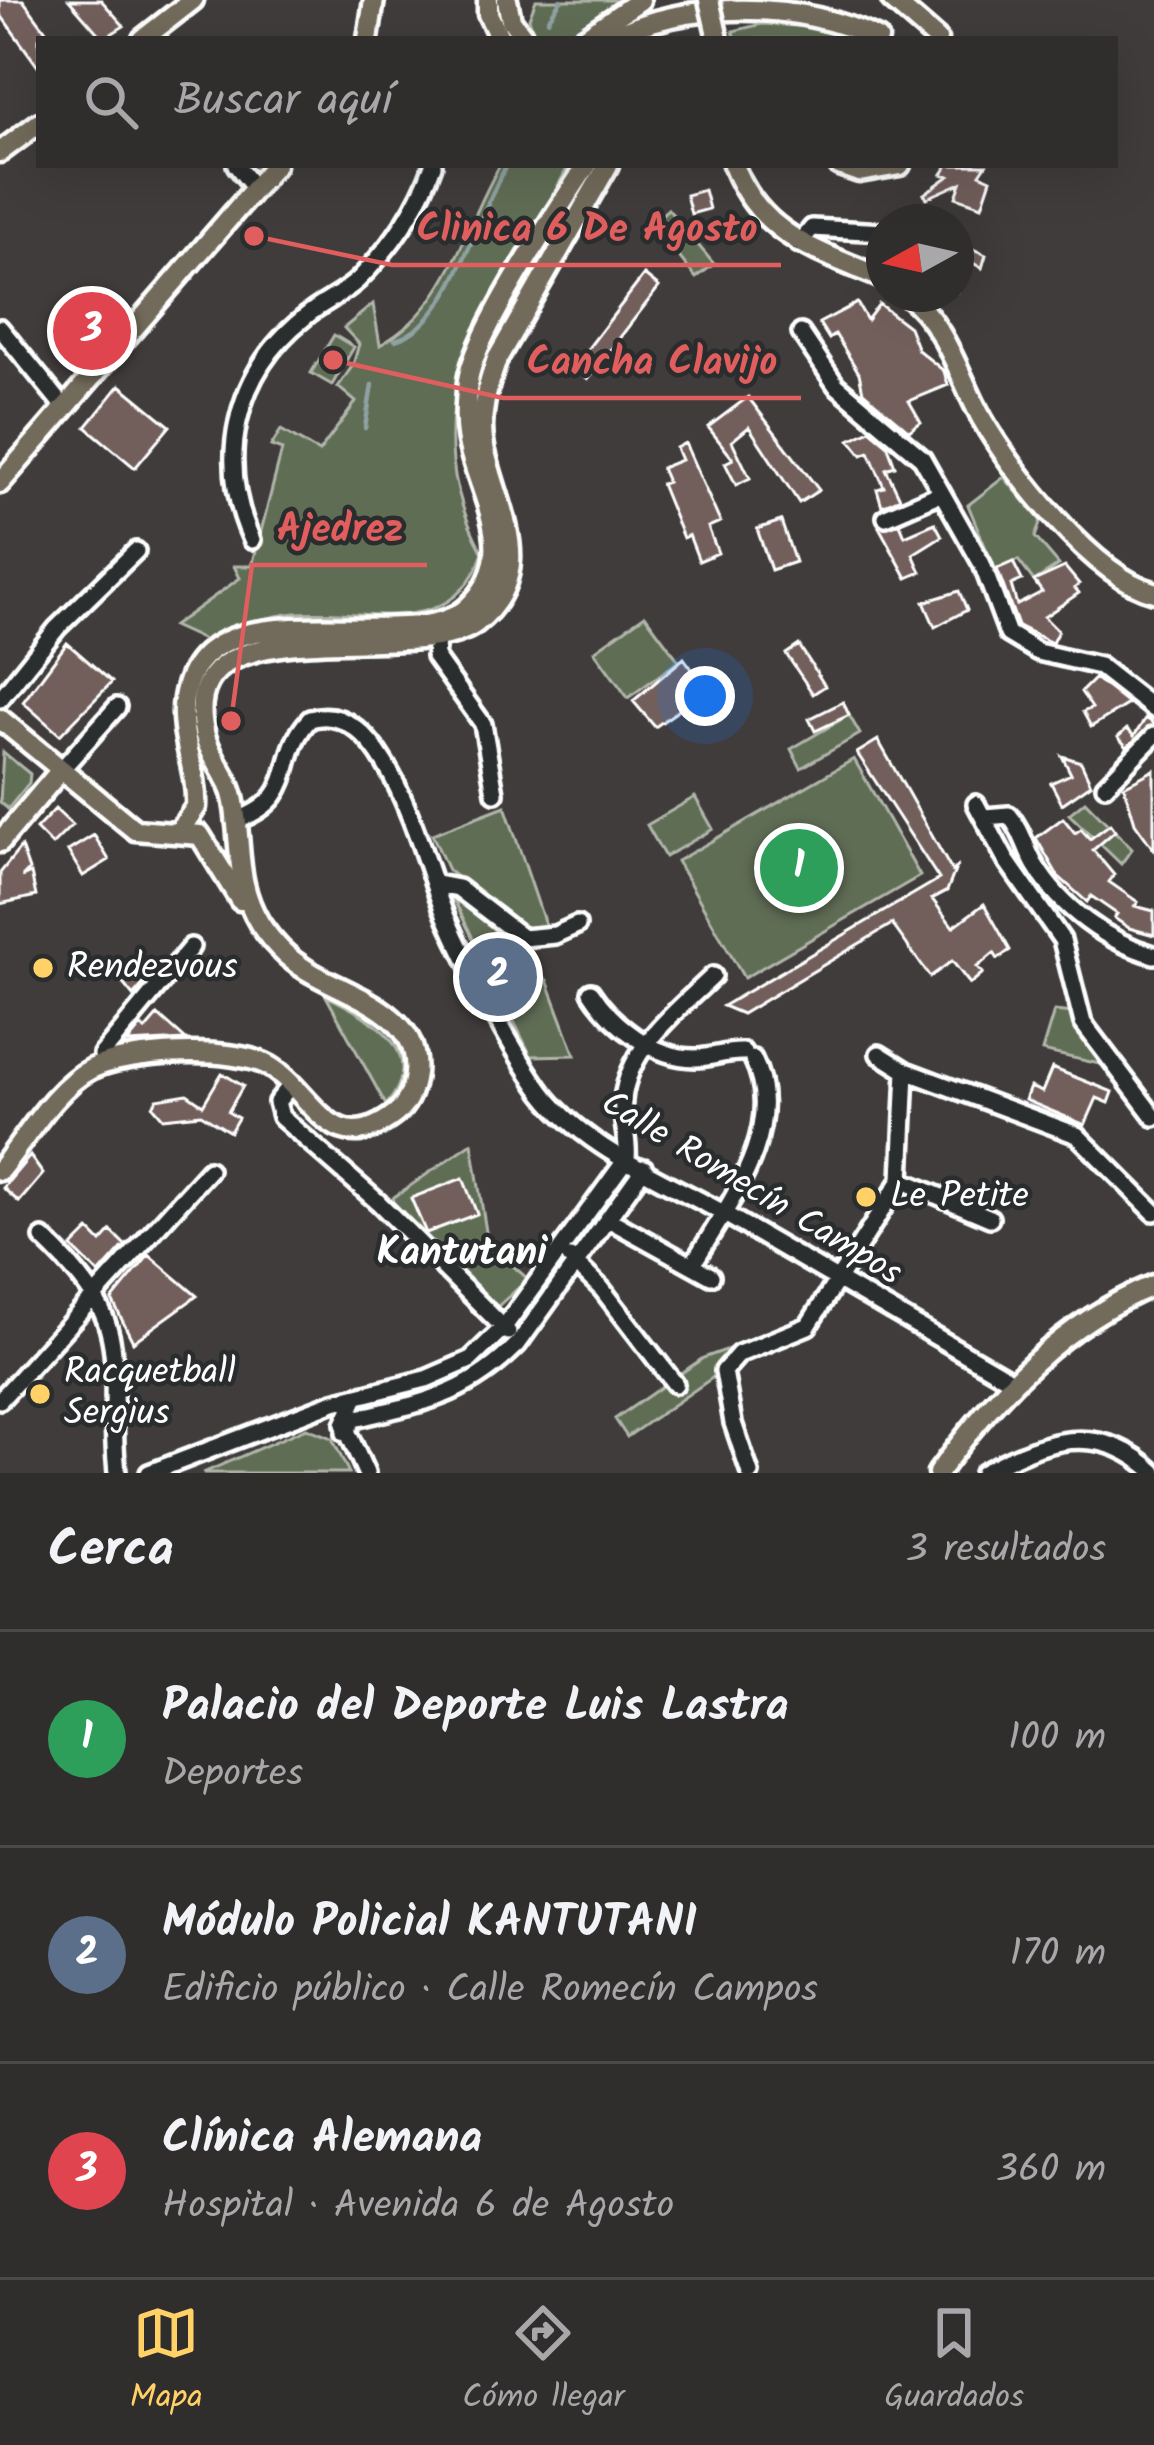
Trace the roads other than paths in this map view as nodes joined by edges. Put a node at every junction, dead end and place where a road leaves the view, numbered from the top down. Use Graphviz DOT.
graph roads {
  1 [pos="193,0"];
  2 [pos="374,0"];
  3 [pos="488,0"];
  4 [pos="640,0"];
  5 [pos="698,0"];
  6 [pos="710,0"];
  7 [pos="892,0"];
  8 [pos="499,25"];
  9 [pos="149,36"];
  10 [pos="368,36"];
  11 [pos="587,36"];
  12 [pos="615,36"];
  13 [pos="705,36"];
  14 [pos="717,36"];
  15 [pos="870,36"];
  16 [pos="934,36"];
  17 [pos="36,125"];
  18 [pos="0,152"];
  19 [pos="238,168"];
  20 [pos="272,168"];
  21 [pos="432,168"];
  22 [pos="585,168"];
  23 [pos="606,168"];
  24 [pos="848,168"];
  25 [pos="882,168"];
  26 [pos="740,170"];
  27 [pos="254,188"];
  28 [pos="866,231"];
  29 [pos="800,244"];
  30 [pos="866,272"];
  31 [pos="922,312"];
  32 [pos="0,328"];
  33 [pos="801,333"];
  34 [pos="64,407"];
  35 [pos="0,483"];
  36 [pos="940,493"];
  37 [pos="886,517"];
  38 [pos="252,540"];
  39 [pos="136,551"];
  40 [pos="1154,592"];
  41 [pos="435,633"];
  42 [pos="0,699"];
  43 [pos="117,706"];
  44 [pos="1154,710"];
  45 [pos="0,718"];
  46 [pos="1154,736"];
  47 [pos="60,771"];
  48 [pos="1105,786"];
  49 [pos="495,793"];
  50 [pos="236,820"];
  51 [pos="181,830"];
  52 [pos="0,842"];
  53 [pos="437,884"];
  54 [pos="256,916"];
  55 [pos="577,925"];
  56 [pos="191,947"];
  57 [pos="1154,955"];
  58 [pos="713,976"];
  59 [pos="592,992"];
  60 [pos="647,1043"];
  61 [pos="879,1054"];
  62 [pos="103,1064"];
  63 [pos="905,1071"];
  64 [pos="290,1085"];
  65 [pos="1154,1117"];
  66 [pos="627,1158"];
  67 [pos="644,1168"];
  68 [pos="0,1170"];
  69 [pos="209,1170"];
  70 [pos="901,1180"];
  71 [pos="1154,1212"];
  72 [pos="723,1214"];
  73 [pos="990,1218"];
  74 [pos="608,1219"];
  75 [pos="43,1238"];
  76 [pos="561,1250"];
  77 [pos="577,1264"];
  78 [pos="693,1264"];
  79 [pos="711,1276"];
  80 [pos="837,1279"];
  81 [pos="1154,1285"];
  82 [pos="94,1295"];
  83 [pos="504,1327"];
  84 [pos="518,1344"];
  85 [pos="427,1379"];
  86 [pos="1014,1382"];
  87 [pos="675,1384"];
  88 [pos="356,1397"];
  89 [pos="0,1400"];
  90 [pos="431,1400"];
  91 [pos="296,1420"];
  92 [pos="345,1433"];
  93 [pos="1154,1472"];
  94 [pos="117,1473"];
  95 [pos="149,1473"];
  96 [pos="366,1473"];
  97 [pos="750,1473"];
  98 [pos="938,1473"];
  99 [pos="983,1473"];
  1 -- 9 [label="main road"];
  2 -- 10 [label="main road"];
  3 -- 8 [label="main road"];
  4 -- 11 [label="main road"];
  5 -- 13 [label="main road"];
  6 -- 14 [label="main road, bridge"];
  7 -- 16 [label="main road"];
  12 -- 15 [label="main road"];
  17 -- 18 [label="main road"];
  19 -- 27 [label="street"];
  20 -- 27 [label="main road"];
  21 -- 38 [label="street"];
  22 -- 41 [label="main road"];
  23 -- 41 [label="main road"];
  24 -- 25 [label="main road"];
  26 -- 29 [label="main road"];
  27 -- 34 [label="main road"];
  28 -- 29 [label="street"];
  29 -- 30 [label="main road"];
  31 -- 40 [label="main road"];
  32 -- 34 [label="street"];
  33 -- 36 [label="street"];
  34 -- 35 [label="main road"];
  36 -- 37 [label="street"];
  36 -- 44 [label="street"];
  39 -- 42 [label="street"];
  41 -- 49 [label="street"];
  41 -- 50 [label="main road"];
  41 -- 51 [label="main road"];
  43 -- 47 [label="street"];
  45 -- 47 [label="main road"];
  46 -- 48 [label="street"];
  47 -- 51 [label="main road"];
  47 -- 52 [label="main road"];
  50 -- 53 [label="street, Calle Romecín Campos"];
  50 -- 54 [label="main road"];
  51 -- 54 [label="main road"];
  53 -- 55 [label="street"];
  53 -- 66 [label="street, Calle Romecín Campos"];
  54 -- 64 [label="main road"];
  56 -- 62 [label="street"];
  57 -- 65 [label="street"];
  58 -- 60 [label="street"];
  59 -- 60 [label="street"];
  60 -- 66 [label="street"];
  60 -- 72 [label="street"];
  61 -- 63 [label="street"];
  62 -- 64 [label="main road"];
  62 -- 68 [label="main road"];
  63 -- 70 [label="street"];
  63 -- 71 [label="street"];
  64 -- 83 [label="street"];
  66 -- 67 [label="street, Calle Romecín Campos"];
  66 -- 76 [label="street"];
  67 -- 72 [label="street, Calle Romecín Campos"];
  67 -- 74 [label="street"];
  69 -- 82 [label="street"];
  70 -- 73 [label="street"];
  70 -- 80 [label="street"];
  72 -- 78 [label="street"];
  72 -- 80 [label="street, Calle Romecín Campos"];
  74 -- 77 [label="street"];
  74 -- 78 [label="street"];
  75 -- 82 [label="street"];
  76 -- 77 [label="street"];
  76 -- 83 [label="street"];
  77 -- 84 [label="street"];
  77 -- 87 [label="street"];
  78 -- 79 [label="street"];
  80 -- 86 [label="street, Calle Romecín Campos"];
  80 -- 97 [label="street"];
  81 -- 86 [label="main road"];
  82 -- 89 [label="street"];
  82 -- 94 [label="street"];
  83 -- 84 [label="street"];
  83 -- 85 [label="street"];
  84 -- 90 [label="street"];
  85 -- 88 [label="street"];
  85 -- 90 [label="street"];
  86 -- 98 [label="main road"];
  88 -- 91 [label="street"];
  88 -- 92 [label="street"];
  90 -- 92 [label="street"];
  91 -- 92 [label="street"];
  91 -- 95 [label="street"];
  92 -- 96 [label="street"];
  93 -- 99 [label="street"];
}
